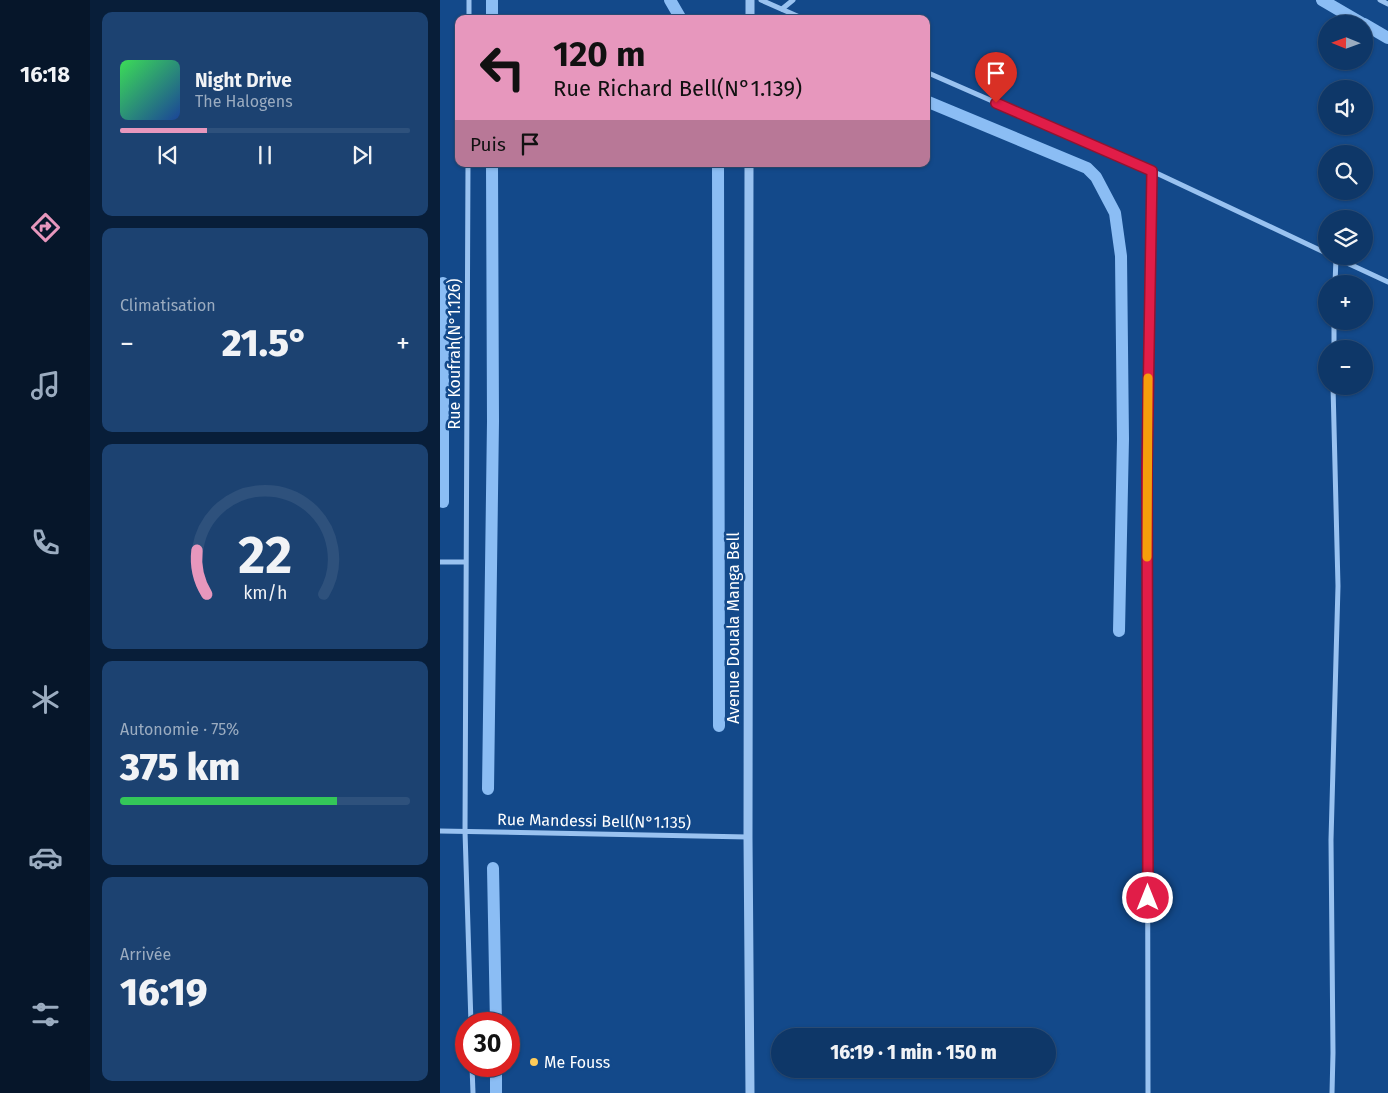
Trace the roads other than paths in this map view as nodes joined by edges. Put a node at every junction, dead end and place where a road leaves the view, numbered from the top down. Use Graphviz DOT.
graph roads {
  1 [pos="469,0"];
  2 [pos="750,0"];
  3 [pos="761,0"];
  4 [pos="793,0"];
  5 [pos="1380,0"];
  6 [pos="1388,4"];
  7 [pos="782,9"];
  8 [pos="469,15"];
  9 [pos="750,15"];
  10 [pos="795,15"];
  11 [pos="930,74"];
  12 [pos="468,167"];
  13 [pos="749,167"];
  14 [pos="1152,171"];
  15 [pos="1318,249"];
  16 [pos="1351,265"];
  17 [pos="1388,282"];
  18 [pos="1333,395"];
  19 [pos="440,562"];
  20 [pos="465,562"];
  21 [pos="440,831"];
  22 [pos="465,831"];
  23 [pos="748,837"];
  24 [pos="471,1012"];
  25 [pos="472,1077"];
  26 [pos="472,1093"];
  27 [pos="750,1093"];
  28 [pos="1148,1093"];
  29 [pos="1332,1093"];
  1 -- 8 [label="street"];
  2 -- 9 [label="street"];
  3 -- 7 [label="street"];
  4 -- 7 [label="street"];
  5 -- 6 [label="street"];
  7 -- 10 [label="street"];
  11 -- 14 [label="street"];
  12 -- 20 [label="street, Rue Koufrah(N°1.126)"];
  13 -- 23 [label="street, Avenue Douala Manga Bell"];
  14 -- 15 [label="street"];
  14 -- 28 [label="street"];
  16 -- 17 [label="street"];
  18 -- 29 [label="street"];
  19 -- 20 [label="street"];
  20 -- 22 [label="street, Rue Koufrah(N°1.126)"];
  21 -- 22 [label="street, Rue Mandessi Bell(N°1.135)"];
  22 -- 23 [label="street, Rue Mandessi Bell(N°1.135)"];
  22 -- 24 [label="street, Rue Koufrah(N°1.126)"];
  23 -- 27 [label="street, Avenue Douala Manga Bell"];
  25 -- 26 [label="street"];
}
